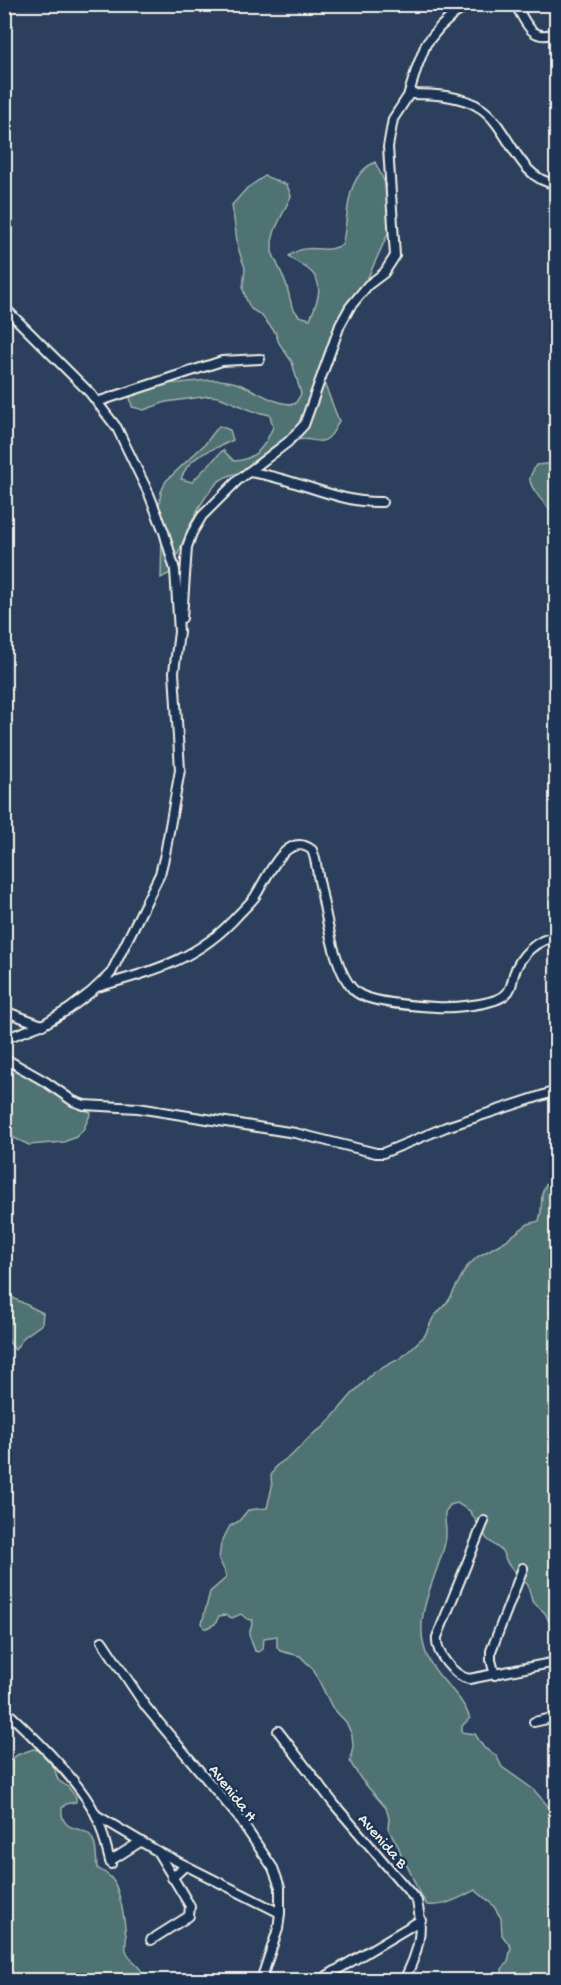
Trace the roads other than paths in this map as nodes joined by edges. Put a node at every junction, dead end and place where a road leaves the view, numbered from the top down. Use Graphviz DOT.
graph roads {
  1 [pos="470,4"];
  2 [pos="515,4"];
  3 [pos="556,32"];
  4 [pos="410,94"];
  5 [pos="556,184"];
  6 [pos="4,307"];
  7 [pos="260,359"];
  8 [pos="97,402"];
  9 [pos="249,472"];
  10 [pos="382,502"];
  11 [pos="179,632"];
  12 [pos="556,937"];
  13 [pos="96,988"];
  14 [pos="4,1011"];
  15 [pos="42,1025"];
  16 [pos="4,1039"];
  17 [pos="4,1058"];
  18 [pos="556,1091"];
  19 [pos="484,1521"];
  20 [pos="523,1569"];
  21 [pos="102,1641"];
  22 [pos="556,1662"];
  23 [pos="495,1675"];
  24 [pos="4,1709"];
  25 [pos="556,1717"];
  26 [pos="534,1722"];
  27 [pos="278,1731"];
  28 [pos="96,1815"];
  29 [pos="140,1842"];
  30 [pos="157,1851"];
  31 [pos="185,1866"];
  32 [pos="172,1878"];
  33 [pos="280,1913"];
  34 [pos="421,1920"];
  35 [pos="152,1940"];
  36 [pos="261,1980"];
  37 [pos="320,1980"];
  38 [pos="404,1980"];
  1 -- 4 [label="street"];
  2 -- 3 [label="street"];
  4 -- 5 [label="street"];
  4 -- 9 [label="street"];
  6 -- 8 [label="street"];
  7 -- 8 [label="street"];
  8 -- 11 [label="street"];
  9 -- 10 [label="street"];
  9 -- 11 [label="street"];
  11 -- 13 [label="street"];
  12 -- 13 [label="street"];
  13 -- 15 [label="street"];
  14 -- 15 [label="street"];
  15 -- 16 [label="street"];
  17 -- 18 [label="street"];
  19 -- 23 [label="street"];
  20 -- 23 [label="street"];
  21 -- 33 [label="street, Avenida H"];
  22 -- 23 [label="street"];
  24 -- 28 [label="street"];
  25 -- 26 [label="street"];
  27 -- 34 [label="street, Avenida B"];
  28 -- 29 [label="street"];
  28 -- 29 [label="street"];
  29 -- 30 [label="street"];
  30 -- 31 [label="street"];
  30 -- 32 [label="street"];
  31 -- 32 [label="street"];
  31 -- 33 [label="street"];
  32 -- 35 [label="street"];
  33 -- 36 [label="street, Avenida H"];
  34 -- 37 [label="street"];
  34 -- 38 [label="street, Avenida B"];
}
